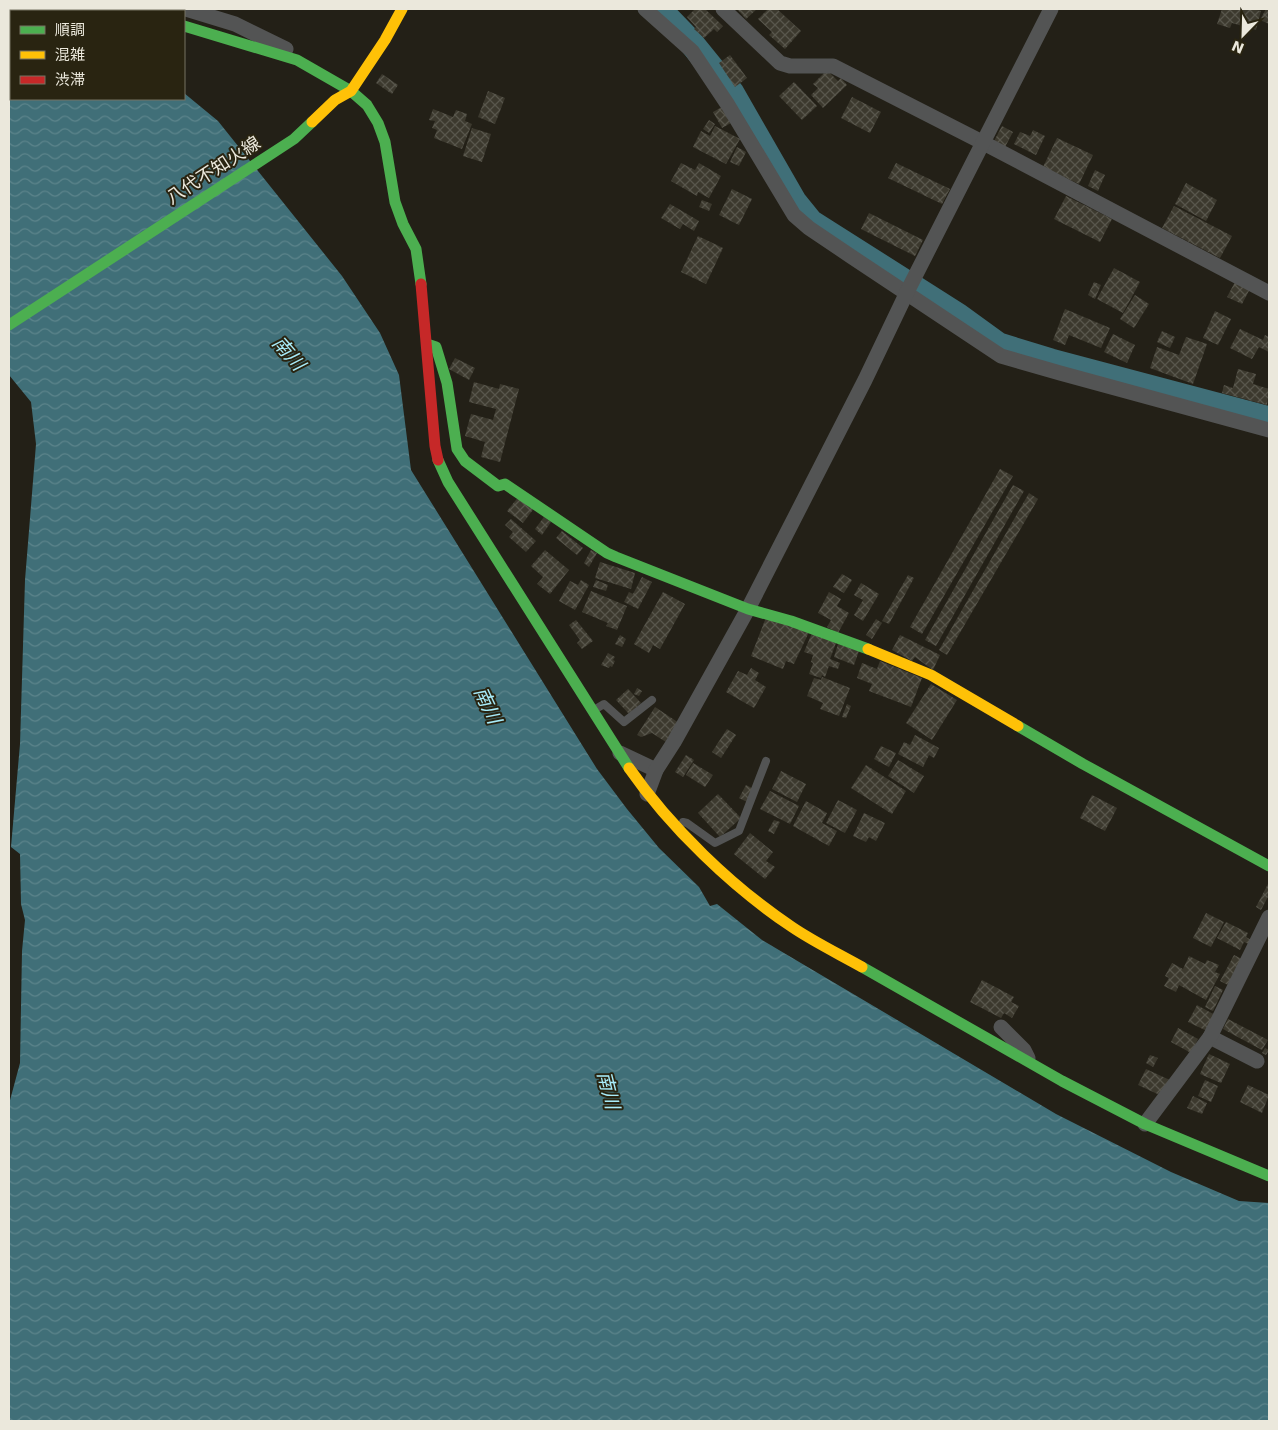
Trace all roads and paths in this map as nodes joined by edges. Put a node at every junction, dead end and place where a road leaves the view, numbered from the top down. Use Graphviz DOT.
graph roads {
  1 [pos="186,9"];
  2 [pos="402,9"];
  3 [pos="645,9"];
  4 [pos="723,9"];
  5 [pos="1051,9"];
  6 [pos="185,26"];
  7 [pos="297,60"];
  8 [pos="351,91"];
  9 [pos="982,143"];
  10 [pos="910,287"];
  11 [pos="1269,293"];
  12 [pos="9,325"];
  13 [pos="425,344"];
  14 [pos="1269,430"];
  15 [pos="748,609"];
  16 [pos="652,700"];
  17 [pos="592,710"];
  18 [pos="618,753"];
  19 [pos="766,762"];
  20 [pos="656,770"];
  21 [pos="647,794"];
  22 [pos="670,820"];
  23 [pos="1269,866"];
  24 [pos="1269,917"];
  25 [pos="1001,1027"];
  26 [pos="1210,1037"];
  27 [pos="1257,1061"];
  28 [pos="1031,1064"];
  29 [pos="1145,1124"];
  30 [pos="1269,1176"];
  1 -- 7 [label="street"];
  2 -- 8 [label="street, 八代不知火線"];
  3 -- 10 [label="street"];
  4 -- 9 [label="street"];
  5 -- 9 [label="street"];
  6 -- 7 [label="street"];
  7 -- 8 [label="street"];
  8 -- 12 [label="street, 八代不知火線"];
  8 -- 13 [label="street"];
  9 -- 10 [label="street"];
  9 -- 11 [label="street"];
  10 -- 14 [label="street"];
  10 -- 15 [label="street"];
  13 -- 15 [label="street"];
  13 -- 17 [label="street"];
  15 -- 20 [label="street"];
  15 -- 23 [label="street"];
  16 -- 17 [label="lane"];
  17 -- 18 [label="street"];
  18 -- 20 [label="street"];
  18 -- 21 [label="street"];
  19 -- 22 [label="lane"];
  20 -- 21 [label="street"];
  21 -- 22 [label="street"];
  22 -- 28 [label="street"];
  24 -- 26 [label="street"];
  25 -- 28 [label="street"];
  26 -- 27 [label="street"];
  26 -- 29 [label="street"];
  28 -- 29 [label="street"];
  29 -- 30 [label="street"];
}
